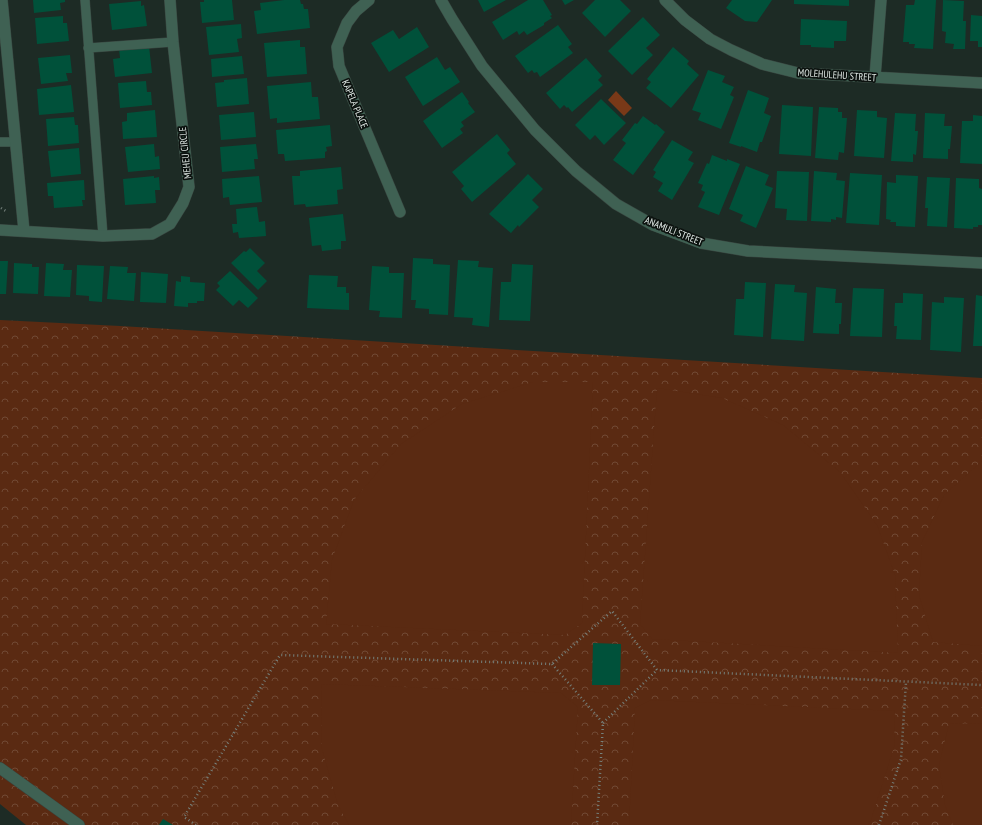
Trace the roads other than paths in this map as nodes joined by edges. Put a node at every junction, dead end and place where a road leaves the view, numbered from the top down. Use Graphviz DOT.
graph roads {
  1 [pos="2,0"];
  2 [pos="84,0"];
  3 [pos="170,0"];
  4 [pos="369,0"];
  5 [pos="441,0"];
  6 [pos="665,0"];
  7 [pos="880,0"];
  8 [pos="173,42"];
  9 [pos="88,48"];
  10 [pos="4,60"];
  11 [pos="876,77"];
  12 [pos="982,83"];
  13 [pos="0,142"];
  14 [pos="16,142"];
  15 [pos="400,212"];
  16 [pos="0,230"];
  17 [pos="24,231"];
  18 [pos="103,236"];
  19 [pos="982,263"];
  20 [pos="0,768"];
  21 [pos="79,825"];
  1 -- 10 [label="street"];
  2 -- 9 [label="lane"];
  3 -- 8 [label="street, MEHEU CIRCLE"];
  4 -- 15 [label="street, KAPELA PLACE"];
  5 -- 19 [label="street, ANAMULI STREET"];
  6 -- 11 [label="street, MOLEHULEHU STREET"];
  7 -- 11 [label="street"];
  8 -- 9 [label="lane"];
  8 -- 18 [label="street, MEHEU CIRCLE"];
  9 -- 18 [label="lane"];
  10 -- 14 [label="street"];
  11 -- 12 [label="street, MOLEHULEHU STREET"];
  13 -- 14 [label="lane"];
  14 -- 17 [label="street"];
  16 -- 17 [label="street, MEHEU CIRCLE"];
  17 -- 18 [label="street, MEHEU CIRCLE"];
  20 -- 21 [label="street"];
}
